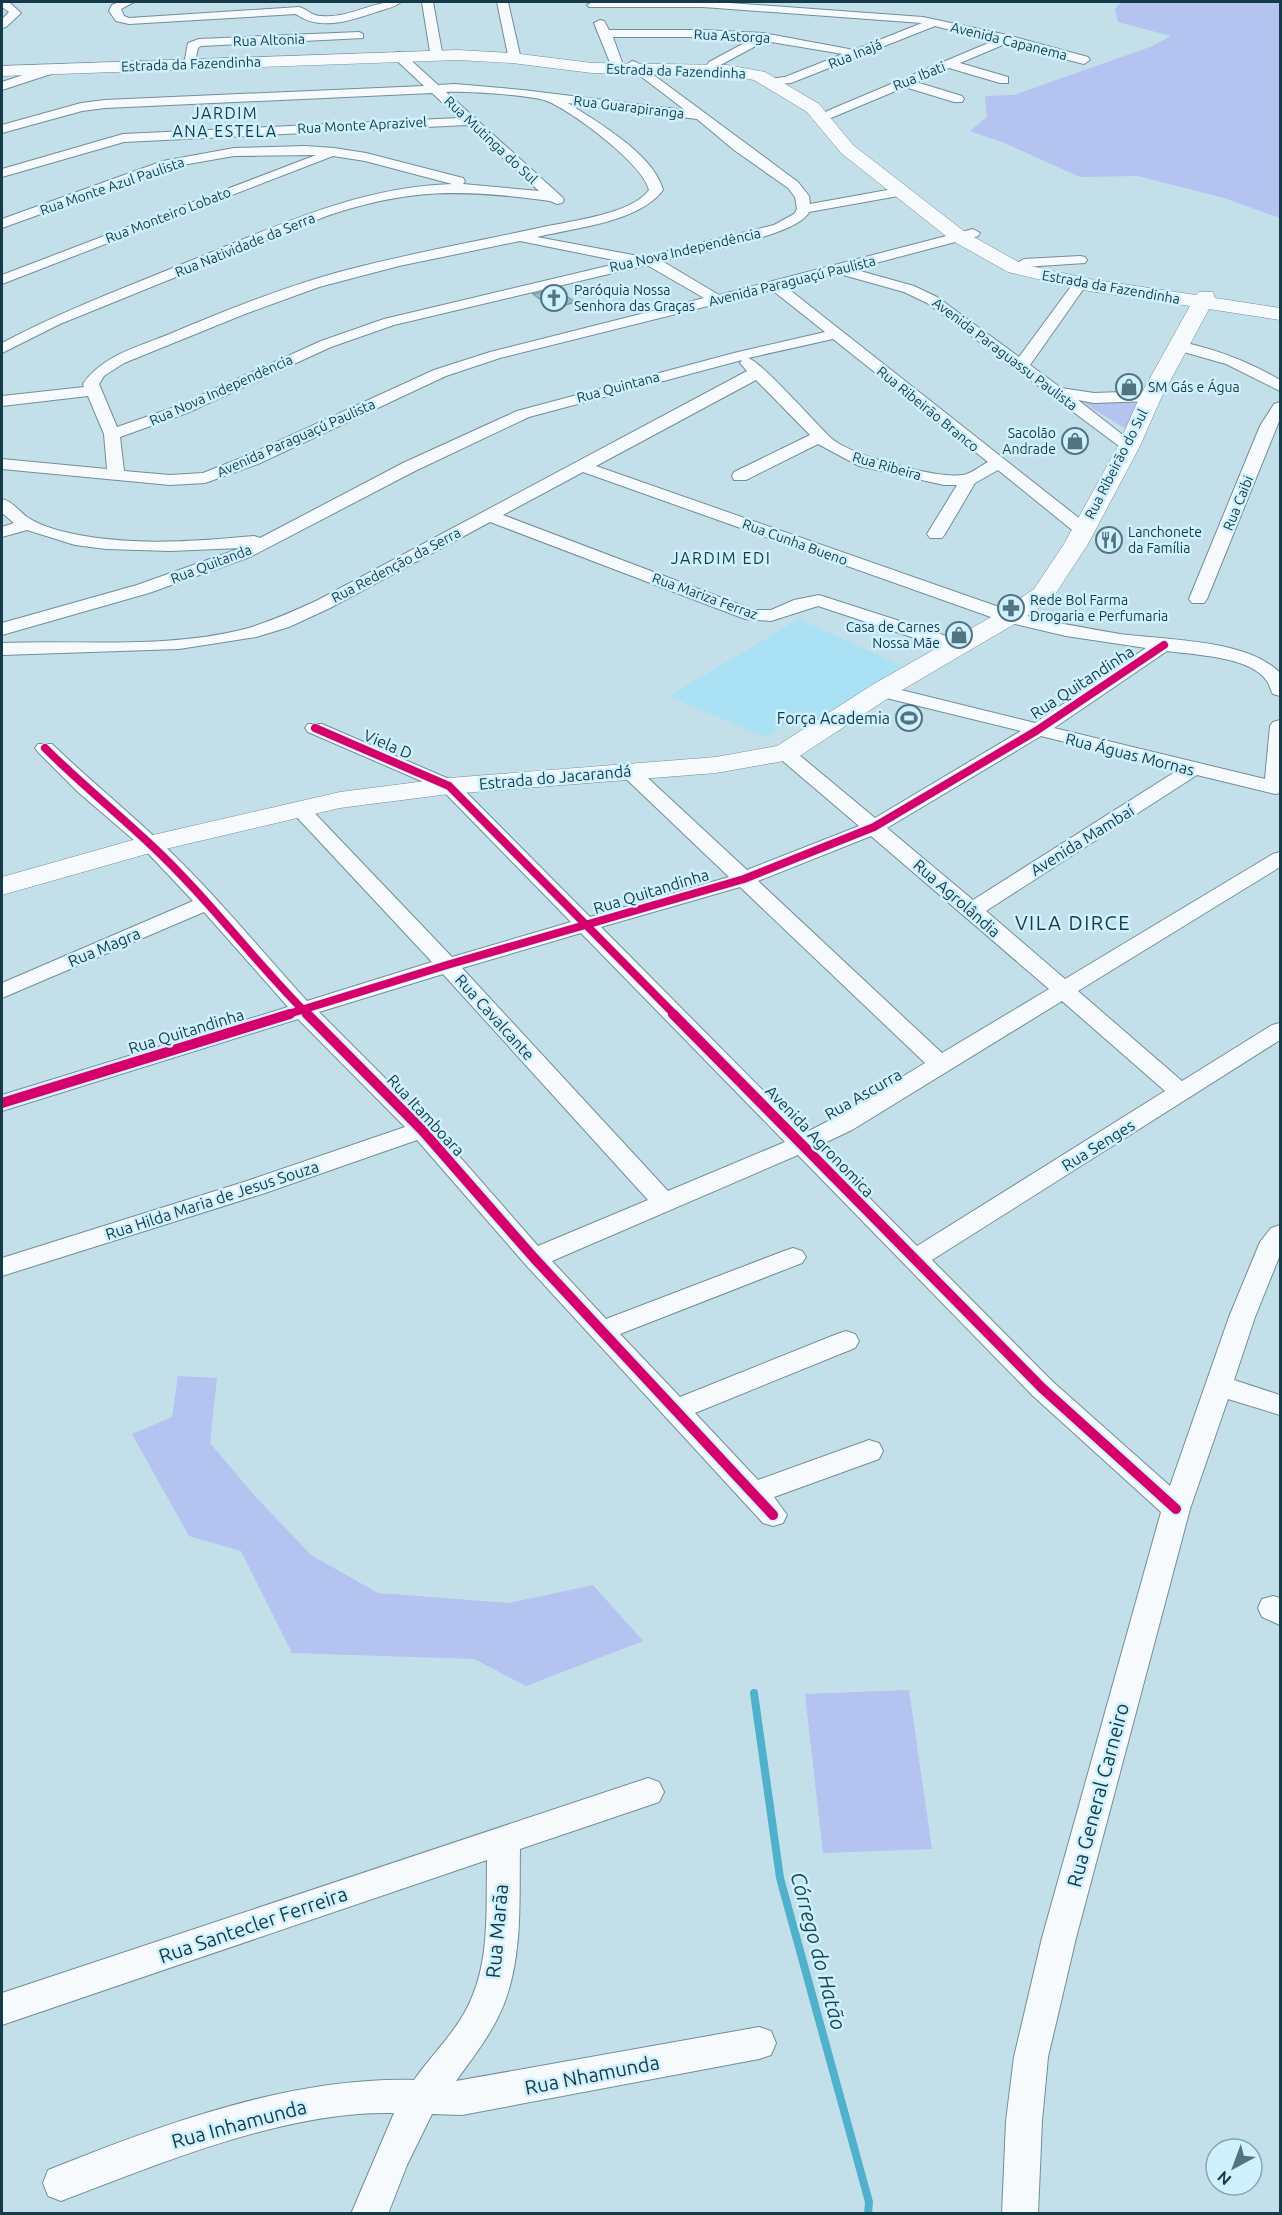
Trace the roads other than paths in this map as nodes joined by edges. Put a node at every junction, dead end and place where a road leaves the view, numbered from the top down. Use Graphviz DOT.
graph roads {
  1 [pos="2,2"];
  2 [pos="128,2"];
  3 [pos="394,2"];
  4 [pos="427,2"];
  5 [pos="502,2"];
  6 [pos="592,3"];
  7 [pos="301,6"];
  8 [pos="804,11"];
  9 [pos="935,22"];
  10 [pos="2,25"];
  11 [pos="605,34"];
  12 [pos="762,37"];
  13 [pos="1007,39"];
  14 [pos="436,52"];
  15 [pos="857,54"];
  16 [pos="399,56"];
  17 [pos="513,57"];
  18 [pos="1084,60"];
  19 [pos="949,64"];
  20 [pos="713,65"];
  21 [pos="2,66"];
  22 [pos="629,67"];
  23 [pos="50,70"];
  24 [pos="2,71"];
  25 [pos="1004,80"];
  26 [pos="780,81"];
  27 [pos="903,82"];
  28 [pos="2,86"];
  29 [pos="434,87"];
  30 [pos="553,97"];
  31 [pos="958,99"];
  32 [pos="581,100"];
  33 [pos="695,112"];
  34 [pos="831,114"];
  35 [pos="580,116"];
  36 [pos="470,121"];
  37 [pos="2,129"];
  38 [pos="334,152"];
  39 [pos="3,173"];
  40 [pos="440,182"];
  41 [pos="539,184"];
  42 [pos="501,190"];
  43 [pos="904,191"];
  44 [pos="553,197"];
  45 [pos="804,209"];
  46 [pos="585,222"];
  47 [pos="2,225"];
  48 [pos="966,235"];
  49 [pos="517,237"];
  50 [pos="645,260"];
  51 [pos="1080,260"];
  52 [pos="1024,263"];
  53 [pos="837,269"];
  54 [pos="2,280"];
  55 [pos="1080,284"];
  56 [pos="775,285"];
  57 [pos="1203,299"];
  58 [pos="717,300"];
  59 [pos="1281,307"];
  60 [pos="1281,314"];
  61 [pos="835,334"];
  62 [pos="1178,346"];
  63 [pos="2,349"];
  64 [pos="739,356"];
  65 [pos="1021,366"];
  66 [pos="758,372"];
  67 [pos="1281,386"];
  68 [pos="93,391"];
  69 [pos="1052,391"];
  70 [pos="1151,396"];
  71 [pos="2,401"];
  72 [pos="1281,407"];
  73 [pos="1274,426"];
  74 [pos="112,434"];
  75 [pos="821,436"];
  76 [pos="1129,446"];
  77 [pos="2,464"];
  78 [pos="997,464"];
  79 [pos="581,466"];
  80 [pos="409,467"];
  81 [pos="116,474"];
  82 [pos="740,476"];
  83 [pos="968,480"];
  84 [pos="2,504"];
  85 [pos="487,515"];
  86 [pos="28,525"];
  87 [pos="1083,530"];
  88 [pos="2,531"];
  89 [pos="936,534"];
  90 [pos="271,538"];
  91 [pos="1198,599"];
  92 [pos="1009,617"];
  93 [pos="10,626"];
  94 [pos="1164,645"];
  95 [pos="958,646"];
  96 [pos="30,647"];
  97 [pos="2,649"];
  98 [pos="1281,690"];
  99 [pos="881,691"];
  100 [pos="1281,726"];
  101 [pos="315,728"];
  102 [pos="1036,731"];
  103 [pos="45,748"];
  104 [pos="784,753"];
  105 [pos="1193,769"];
  106 [pos="628,771"];
  107 [pos="450,786"];
  108 [pos="1278,791"];
  109 [pos="299,808"];
  110 [pos="874,827"];
  111 [pos="150,844"];
  112 [pos="1281,858"];
  113 [pos="744,879"];
  114 [pos="2,886"];
  115 [pos="207,903"];
  116 [pos="972,910"];
  117 [pos="589,925"];
  118 [pos="447,965"];
  119 [pos="1063,990"];
  120 [pos="2,991"];
  121 [pos="304,1011"];
  122 [pos="1281,1030"];
  123 [pos="941,1065"];
  124 [pos="1182,1093"];
  125 [pos="2,1103"];
  126 [pos="422,1130"];
  127 [pos="802,1144"];
  128 [pos="664,1202"];
  129 [pos="1281,1234"];
  130 [pos="793,1257"];
  131 [pos="534,1258"];
  132 [pos="915,1259"];
  133 [pos="2,1267"];
  134 [pos="601,1330"];
  135 [pos="846,1341"];
  136 [pos="1219,1386"];
  137 [pos="1281,1405"];
  138 [pos="675,1410"];
  139 [pos="868,1451"];
  140 [pos="753,1493"];
  141 [pos="1176,1509"];
  142 [pos="773,1515"];
  143 [pos="648,1792"];
  144 [pos="504,1841"];
  145 [pos="2,2009"];
  146 [pos="759,2043"];
  147 [pos="423,2096"];
  148 [pos="61,2183"];
  149 [pos="369,2214"];
  150 [pos="1020,2214"];
  1 -- 10 [label="street"];
  2 -- 7 [label="street"];
  3 -- 7 [label="street"];
  4 -- 14 [label="street"];
  5 -- 17 [label="street"];
  6 -- 8 [label="street, Avenida Capanema"];
  6 -- 11 [label="street"];
  8 -- 9 [label="street, Avenida Capanema"];
  8 -- 12 [label="street"];
  9 -- 13 [label="street, Avenida Capanema"];
  9 -- 15 [label="street, Rua Inajá"];
  11 -- 12 [label="street, Rua Astorga"];
  11 -- 22 [label="street"];
  12 -- 15 [label="street, Rua Astorga"];
  12 -- 20 [label="street"];
  13 -- 18 [label="street, Avenida Capanema"];
  13 -- 19 [label="street, Rua Ibati"];
  14 -- 17 [label="main road, Estrada da Fazendinha"];
  14 -- 21 [label="main road, Estrada da Fazendinha"];
  15 -- 26 [label="street, Rua Inajá"];
  16 -- 17 [label="main road, Estrada da Fazendinha"];
  16 -- 23 [label="main road, Estrada da Fazendinha"];
  16 -- 29 [label="street, Rua Mutinga do Sul"];
  17 -- 22 [label="main road, Estrada da Fazendinha"];
  19 -- 25 [label="street"];
  19 -- 27 [label="street, Rua Ibati"];
  20 -- 22 [label="main road, Estrada da Fazendinha"];
  20 -- 26 [label="main road, Estrada da Fazendinha"];
  22 -- 26 [label="main road, Estrada da Fazendinha"];
  22 -- 33 [label="street"];
  23 -- 24 [label="main road, Estrada da Fazendinha"];
  23 -- 28 [label="street"];
  26 -- 34 [label="main road, Estrada da Fazendinha"];
  26 -- 43 [label="main road, Estrada da Fazendinha"];
  27 -- 31 [label="street"];
  27 -- 34 [label="street, Rua Ibati"];
  29 -- 30 [label="street"];
  29 -- 36 [label="street, Rua Mutinga do Sul"];
  29 -- 37 [label="street"];
  30 -- 32 [label="street, Rua Guarapiranga"];
  30 -- 35 [label="street"];
  32 -- 33 [label="street, Rua Guarapiranga"];
  32 -- 35 [label="street"];
  33 -- 45 [label="street"];
  34 -- 48 [label="main road, Estrada da Fazendinha"];
  35 -- 46 [label="street"];
  36 -- 39 [label="street, Rua Monte Aprazivel"];
  36 -- 41 [label="street, Rua Mutinga do Sul"];
  38 -- 40 [label="street, Rua Monte Azul Paulista"];
  38 -- 47 [label="street, Rua Monte Azul Paulista"];
  38 -- 54 [label="street, Rua Monteiro Lobato"];
  40 -- 42 [label="street, Rua Natividade da Serra"];
  40 -- 63 [label="street, Rua Natividade da Serra"];
  41 -- 42 [label="street, Rua Natividade da Serra"];
  41 -- 44 [label="street, Rua Mutinga do Sul"];
  42 -- 44 [label="street, Rua Natividade da Serra"];
  43 -- 45 [label="street"];
  43 -- 48 [label="main road, Estrada da Fazendinha"];
  44 -- 46 [label="street, Rua Mutinga do Sul"];
  45 -- 50 [label="street, Rua Nova Independência"];
  46 -- 49 [label="street"];
  48 -- 52 [label="main road, Estrada da Fazendinha"];
  48 -- 53 [label="street, Avenida Paraguaçú Paulista"];
  48 -- 55 [label="main road, Estrada da Fazendinha"];
  49 -- 50 [label="street"];
  49 -- 68 [label="street"];
  50 -- 58 [label="street"];
  50 -- 74 [label="street, Rua Nova Independência"];
  51 -- 52 [label="street"];
  52 -- 57 [label="main road, Estrada da Fazendinha"];
  53 -- 56 [label="street, Avenida Paraguaçú Paulista"];
  53 -- 65 [label="street, Avenida Paraguassu Paulista"];
  55 -- 57 [label="main road, Estrada da Fazendinha"];
  55 -- 65 [label="street"];
  56 -- 58 [label="street, Avenida Paraguaçú Paulista"];
  56 -- 61 [label="street, Rua Ribeirão Branco"];
  57 -- 59 [label="main road, Estrada da Fazendinha"];
  57 -- 60 [label="main road, Estrada da Fazendinha"];
  57 -- 62 [label="main road, Rua Ribeirão do Sul"];
  58 -- 81 [label="street, Avenida Paraguaçú Paulista"];
  61 -- 64 [label="street, Rua Quintana"];
  61 -- 78 [label="street, Rua Ribeirão Branco"];
  62 -- 67 [label="street"];
  62 -- 70 [label="main road, Rua Ribeirão do Sul"];
  64 -- 66 [label="street, Rua Ribeira"];
  64 -- 80 [label="street, Rua Quintana"];
  65 -- 69 [label="street, Avenida Paraguassu Paulista"];
  66 -- 75 [label="street, Rua Ribeira"];
  66 -- 79 [label="street, Rua Redenção da Serra"];
  68 -- 71 [label="street"];
  68 -- 74 [label="street"];
  69 -- 70 [label="street"];
  69 -- 76 [label="street, Avenida Paraguassu Paulista"];
  70 -- 76 [label="main road, Rua Ribeirão do Sul"];
  72 -- 73 [label="street, Rua Caibi"];
  73 -- 91 [label="street, Rua Caibi"];
  74 -- 81 [label="street"];
  75 -- 82 [label="street"];
  75 -- 83 [label="street, Rua Ribeira"];
  76 -- 87 [label="main road, Rua Ribeirão do Sul"];
  77 -- 81 [label="street, Avenida Paraguaçú Paulista"];
  78 -- 83 [label="street"];
  78 -- 87 [label="street, Rua Ribeirão Branco"];
  79 -- 85 [label="street, Rua Redenção da Serra"];
  79 -- 92 [label="street, Rua Cunha Bueno"];
  80 -- 90 [label="street, Rua Quitanda"];
  83 -- 89 [label="street"];
  84 -- 86 [label="street"];
  85 -- 95 [label="street, Rua Mariza Ferraz"];
  85 -- 96 [label="street, Rua Redenção da Serra"];
  86 -- 88 [label="street"];
  86 -- 90 [label="street"];
  87 -- 92 [label="main road, Rua Ribeirão do Sul"];
  90 -- 93 [label="street, Rua Quitanda"];
  92 -- 94 [label="street, Rua Cunha Bueno"];
  92 -- 95 [label="main road, Estrada do Jacarandá"];
  93 -- 96 [label="street"];
  94 -- 98 [label="street, Rua Cunha Bueno"];
  94 -- 102 [label="street, Rua Quitandinha"];
  95 -- 99 [label="main road, Estrada do Jacarandá"];
  96 -- 97 [label="street, Rua Redenção da Serra"];
  99 -- 102 [label="street, Rua Águas Mornas"];
  99 -- 104 [label="main road, Estrada do Jacarandá"];
  100 -- 108 [label="street"];
  101 -- 107 [label="street, Viela D"];
  102 -- 105 [label="street, Rua Águas Mornas"];
  102 -- 110 [label="street, Rua Quitandinha"];
  103 -- 111 [label="street, Rua Itamboara"];
  104 -- 106 [label="main road, Estrada do Jacarandá"];
  104 -- 110 [label="street, Rua Agrolândia"];
  105 -- 108 [label="street, Rua Águas Mornas"];
  105 -- 116 [label="street, Avenida Mambaí"];
  106 -- 107 [label="main road, Estrada do Jacarandá"];
  106 -- 113 [label="street"];
  107 -- 109 [label="main road, Estrada do Jacarandá"];
  107 -- 117 [label="street, Avenida Agronomica"];
  109 -- 111 [label="main road, Estrada do Jacarandá"];
  109 -- 118 [label="street, Rua Cavalcante"];
  110 -- 113 [label="street, Rua Quitandinha"];
  110 -- 116 [label="street, Rua Agrolândia"];
  111 -- 114 [label="main road, Estrada do Jacarandá"];
  111 -- 115 [label="street, Rua Itamboara"];
  112 -- 119 [label="street, Rua Ascurra"];
  113 -- 117 [label="street, Rua Quitandinha"];
  113 -- 123 [label="street"];
  115 -- 120 [label="street, Rua Magra"];
  115 -- 121 [label="street, Rua Itamboara"];
  116 -- 119 [label="street, Rua Agrolândia"];
  117 -- 118 [label="street, Rua Quitandinha"];
  117 -- 127 [label="street, Avenida Agronomica"];
  118 -- 121 [label="street, Rua Quitandinha"];
  118 -- 128 [label="street, Rua Cavalcante"];
  119 -- 123 [label="street, Rua Ascurra"];
  119 -- 124 [label="street, Rua Agrolândia"];
  121 -- 125 [label="street, Rua Quitandinha"];
  121 -- 126 [label="street, Rua Itamboara"];
  122 -- 124 [label="street, Rua Senges"];
  123 -- 127 [label="street, Rua Ascurra"];
  124 -- 132 [label="street, Rua Senges"];
  126 -- 131 [label="street, Rua Itamboara"];
  126 -- 133 [label="street, Rua Hilda Maria de Jesus Souza"];
  127 -- 128 [label="street, Rua Ascurra"];
  127 -- 132 [label="street, Avenida Agronomica"];
  128 -- 131 [label="street, Rua Ascurra"];
  129 -- 136 [label="street, Rua General Carneiro"];
  130 -- 134 [label="street"];
  131 -- 134 [label="street, Rua Itamboara"];
  132 -- 141 [label="street, Avenida Agronomica"];
  134 -- 138 [label="street, Rua Itamboara"];
  135 -- 138 [label="street"];
  136 -- 137 [label="street"];
  136 -- 141 [label="street, Rua General Carneiro"];
  138 -- 140 [label="street, Rua Itamboara"];
  139 -- 140 [label="street"];
  140 -- 142 [label="street, Rua Itamboara"];
  141 -- 150 [label="street, Rua General Carneiro"];
  143 -- 144 [label="street"];
  144 -- 145 [label="street, Rua Santecler Ferreira"];
  144 -- 147 [label="street, Rua Marãa"];
  146 -- 147 [label="street, Rua Nhamunda"];
  147 -- 148 [label="street, Rua Inhamunda"];
  147 -- 149 [label="street, Rua Marãa"];
}
